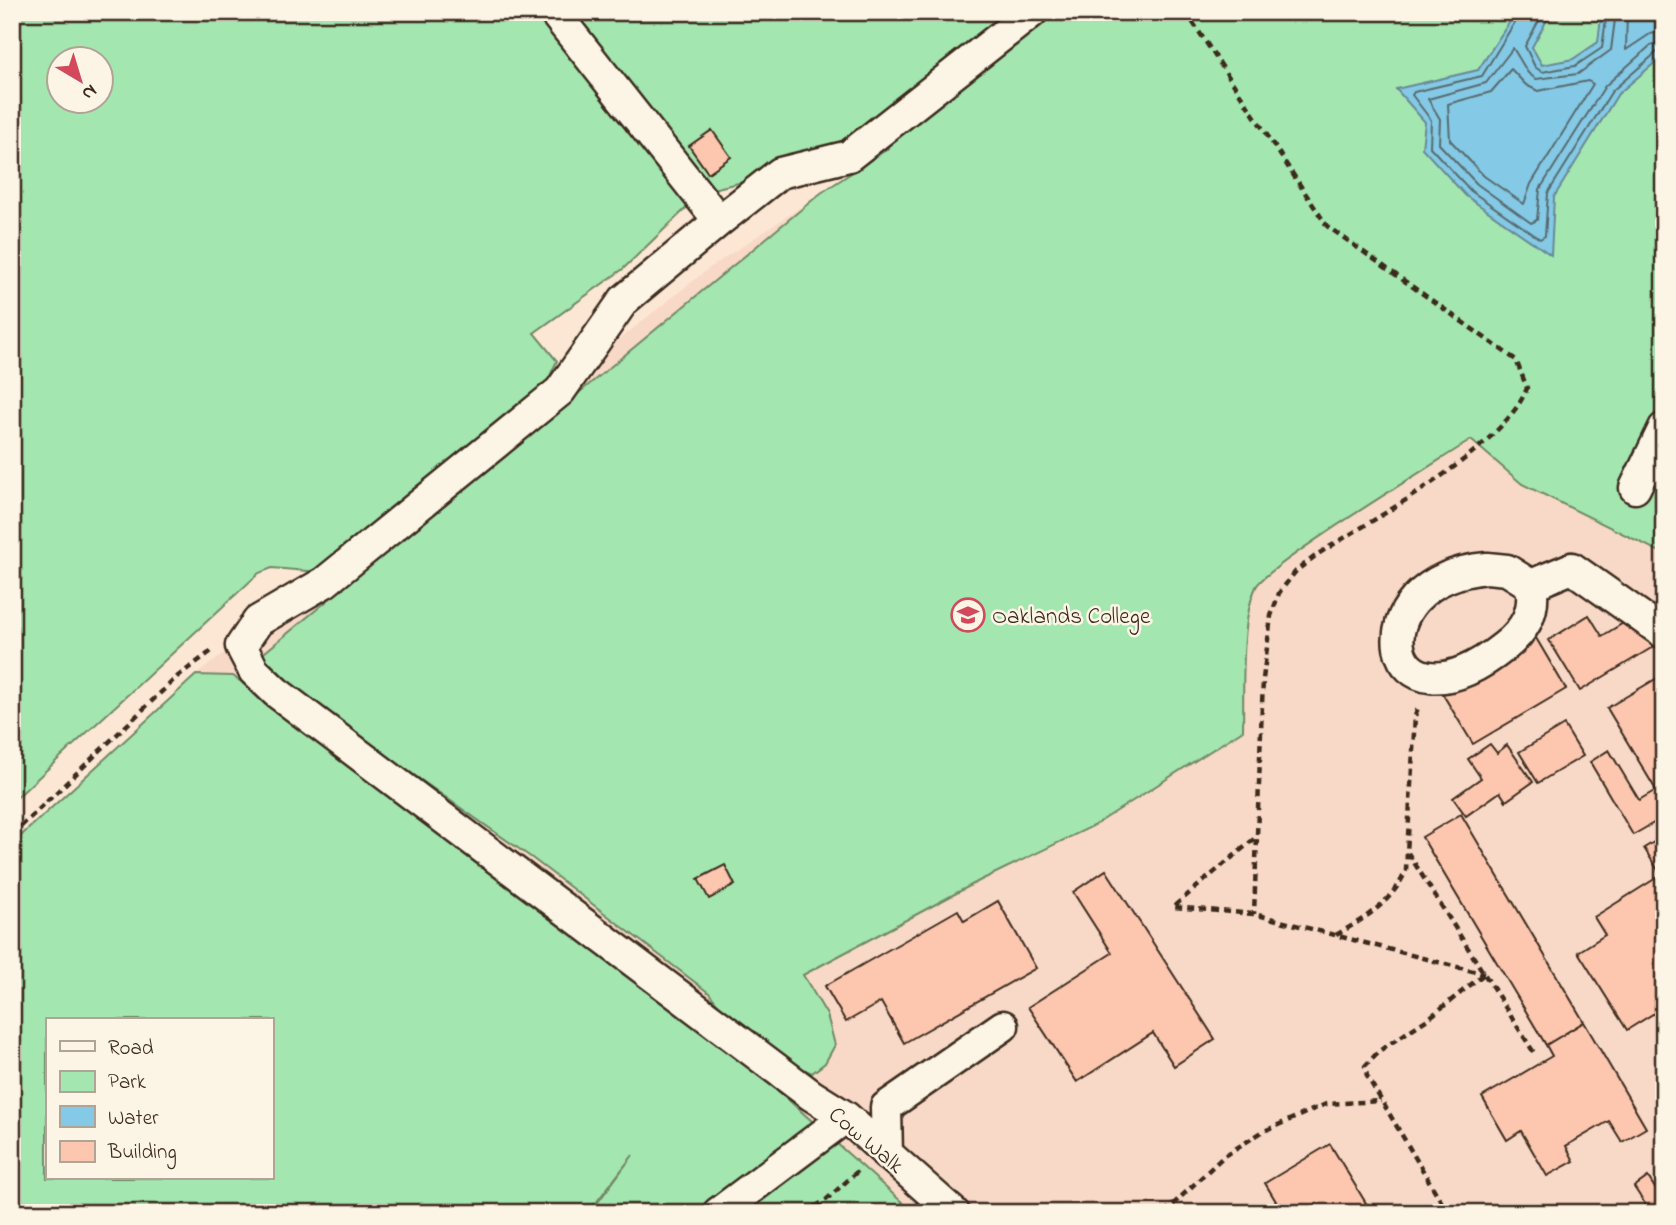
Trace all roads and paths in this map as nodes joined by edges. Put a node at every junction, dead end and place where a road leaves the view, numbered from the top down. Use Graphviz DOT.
graph roads {
  1 [pos="554,12"];
  2 [pos="1032,12"];
  3 [pos="1186,12"];
  4 [pos="719,221"];
  5 [pos="1664,428"];
  6 [pos="1636,488"];
  7 [pos="1531,586"];
  8 [pos="1664,633"];
  9 [pos="241,646"];
  10 [pos="1430,678"];
  11 [pos="12,835"];
  12 [pos="1255,838"];
  13 [pos="1408,853"];
  14 [pos="1255,914"];
  15 [pos="1336,936"];
  16 [pos="1484,974"];
  17 [pos="1003,1026"];
  18 [pos="1536,1056"];
  19 [pos="1381,1101"];
  20 [pos="846,1116"];
  21 [pos="884,1152"];
  22 [pos="718,1213"];
  23 [pos="805,1213"];
  24 [pos="954,1213"];
  25 [pos="1164,1213"];
  26 [pos="1448,1213"];
  1 -- 4 [label="lane"];
  2 -- 4 [label="lane"];
  3 -- 12 [label="path"];
  4 -- 9 [label="lane"];
  5 -- 6 [label="lane"];
  7 -- 8 [label="lane"];
  7 -- 10 [label="lane"];
  7 -- 10 [label="lane"];
  9 -- 11 [label="path"];
  9 -- 20 [label="lane, Cow Walk"];
  10 -- 13 [label="path"];
  12 -- 14 [label="path"];
  12 -- 14 [label="path"];
  13 -- 15 [label="path"];
  13 -- 16 [label="path"];
  14 -- 15 [label="path"];
  15 -- 16 [label="path"];
  16 -- 18 [label="path"];
  16 -- 19 [label="path"];
  17 -- 21 [label="lane"];
  19 -- 25 [label="path"];
  19 -- 26 [label="path"];
  20 -- 21 [label="lane, Cow Walk"];
  20 -- 22 [label="lane"];
  21 -- 23 [label="path"];
  21 -- 24 [label="lane, Cow Walk"];
}
